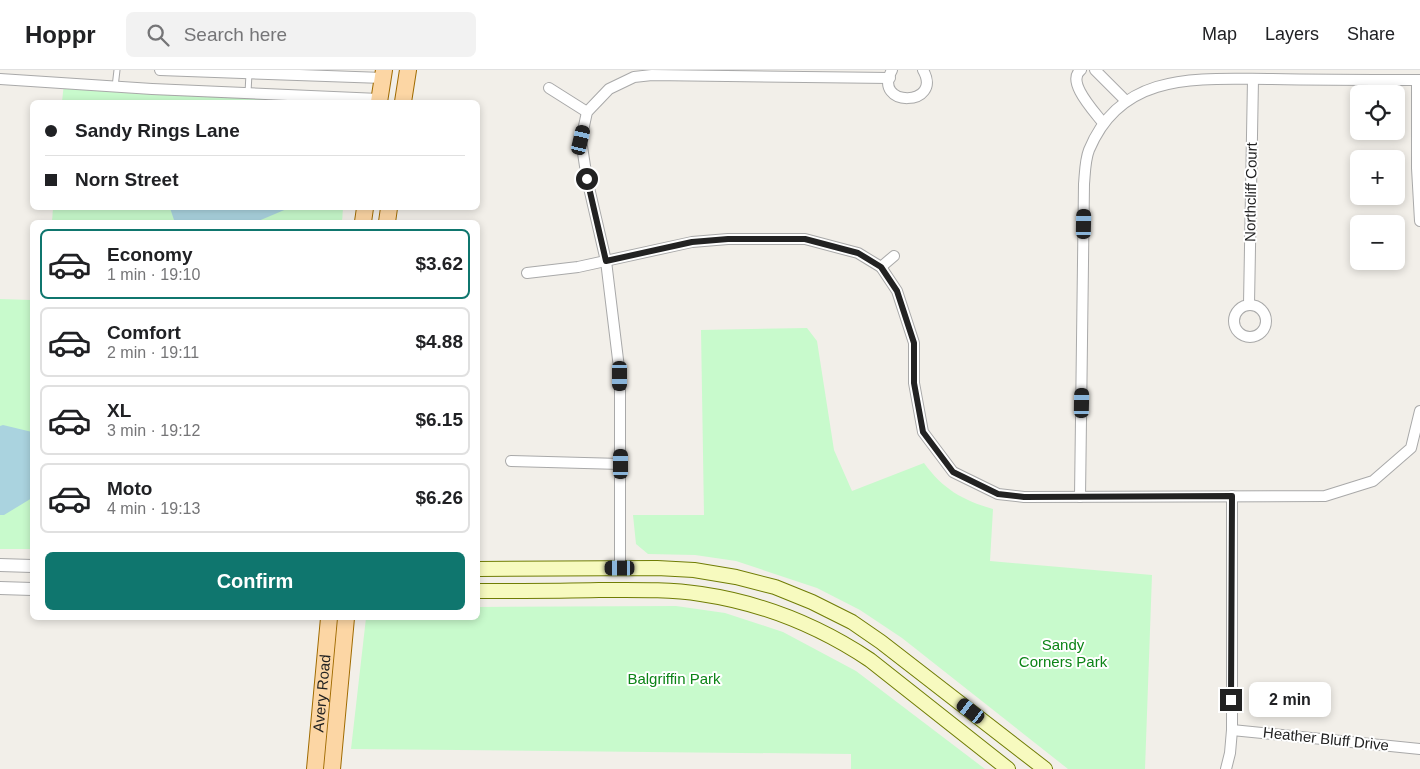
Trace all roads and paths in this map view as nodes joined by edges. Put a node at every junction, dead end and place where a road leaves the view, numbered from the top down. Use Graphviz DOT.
graph roads {
  1 [pos="117,70"];
  2 [pos="160,70"];
  3 [pos="408,70"];
  4 [pos="923,70"];
  5 [pos="1081,70"];
  6 [pos="1095,70"];
  7 [pos="249,73"];
  8 [pos="384,74"];
  9 [pos="891,74"];
  10 [pos="0,79"];
  11 [pos="1253,79"];
  12 [pos="1419,80"];
  13 [pos="115,86"];
  14 [pos="549,88"];
  15 [pos="248,94"];
  16 [pos="360,100"];
  17 [pos="379,100"];
  18 [pos="403,100"];
  19 [pos="1125,100"];
  20 [pos="587,112"];
  21 [pos="1103,122"];
  22 [pos="1420,221"];
  23 [pos="894,256"];
  24 [pos="606,261"];
  25 [pos="881,267"];
  26 [pos="527,272"];
  27 [pos="1250,304"];
  28 [pos="1420,411"];
  29 [pos="1416,451"];
  30 [pos="511,461"];
  31 [pos="621,464"];
  32 [pos="1232,496"];
  33 [pos="1080,497"];
  34 [pos="0,565"];
  35 [pos="30,566"];
  36 [pos="620,568"];
  37 [pos="480,569"];
  38 [pos="0,588"];
  39 [pos="30,589"];
  40 [pos="480,591"];
  41 [pos="329,620"];
  42 [pos="346,620"];
  43 [pos="1232,730"];
  44 [pos="1420,749"];
  45 [pos="315,769"];
  46 [pos="332,769"];
  47 [pos="1008,769"];
  48 [pos="1045,769"];
  49 [pos="1226,769"];
  1 -- 13 [label="lane"];
  2 -- 7 [label="street"];
  3 -- 18 [label="main road"];
  4 -- 9 [label="street"];
  5 -- 21 [label="street"];
  6 -- 19 [label="street"];
  7 -- 8 [label="street"];
  7 -- 15 [label="lane"];
  8 -- 17 [label="main road"];
  9 -- 20 [label="street"];
  10 -- 13 [label="street"];
  11 -- 12 [label="street"];
  11 -- 19 [label="street"];
  11 -- 27 [label="street, Northcliff Court"];
  12 -- 22 [label="street"];
  13 -- 15 [label="street"];
  14 -- 20 [label="street"];
  15 -- 16 [label="street"];
  19 -- 21 [label="street"];
  20 -- 24 [label="street"];
  21 -- 33 [label="street"];
  23 -- 25 [label="street"];
  24 -- 25 [label="street"];
  24 -- 26 [label="street"];
  24 -- 31 [label="street"];
  25 -- 33 [label="street"];
  28 -- 29 [label="street"];
  29 -- 32 [label="street"];
  30 -- 31 [label="street"];
  31 -- 36 [label="street"];
  32 -- 33 [label="street"];
  32 -- 43 [label="street"];
  34 -- 35 [label="street"];
  36 -- 37 [label="main road"];
  36 -- 48 [label="main road"];
  38 -- 39 [label="street"];
  40 -- 47 [label="main road"];
  41 -- 45 [label="main road, Avery Road"];
  42 -- 46 [label="main road, Avery Road"];
  43 -- 44 [label="street, Heather Bluff Drive"];
  43 -- 49 [label="street"];
}
